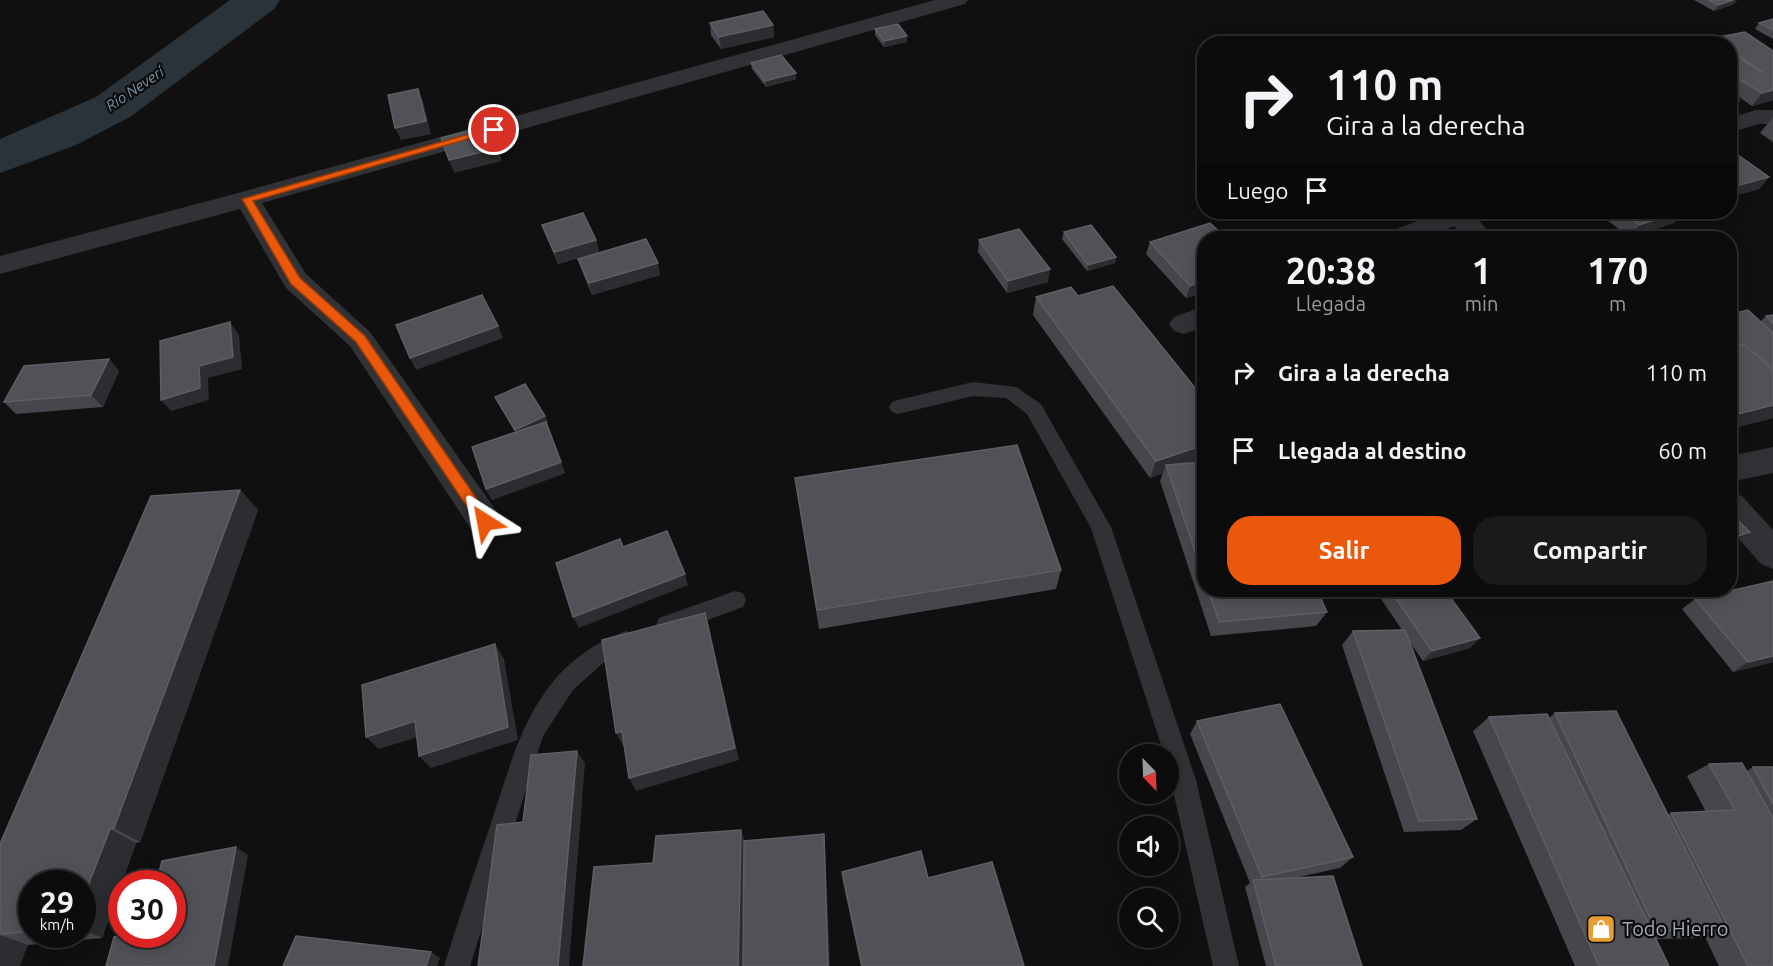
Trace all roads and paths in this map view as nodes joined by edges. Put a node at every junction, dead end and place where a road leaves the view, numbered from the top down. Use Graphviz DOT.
graph roads {
  1 [pos="958,0"];
  2 [pos="1773,117"];
  3 [pos="1737,124"];
  4 [pos="247,199"];
  5 [pos="1446,219"];
  6 [pos="1466,219"];
  7 [pos="1416,231"];
  8 [pos="1475,231"];
  9 [pos="0,265"];
  10 [pos="898,407"];
  11 [pos="1773,460"];
  12 [pos="1737,468"];
  13 [pos="1737,514"];
  14 [pos="485,522"];
  15 [pos="1773,554"];
  16 [pos="735,600"];
  17 [pos="457,966"];
  18 [pos="1226,966"];
  1 -- 4 [label="street"];
  2 -- 3 [label="street"];
  4 -- 9 [label="street"];
  4 -- 14 [label="street"];
  5 -- 7 [label="street"];
  6 -- 8 [label="street"];
  10 -- 18 [label="lane"];
  11 -- 12 [label="street"];
  13 -- 15 [label="street"];
  16 -- 17 [label="lane"];
}
